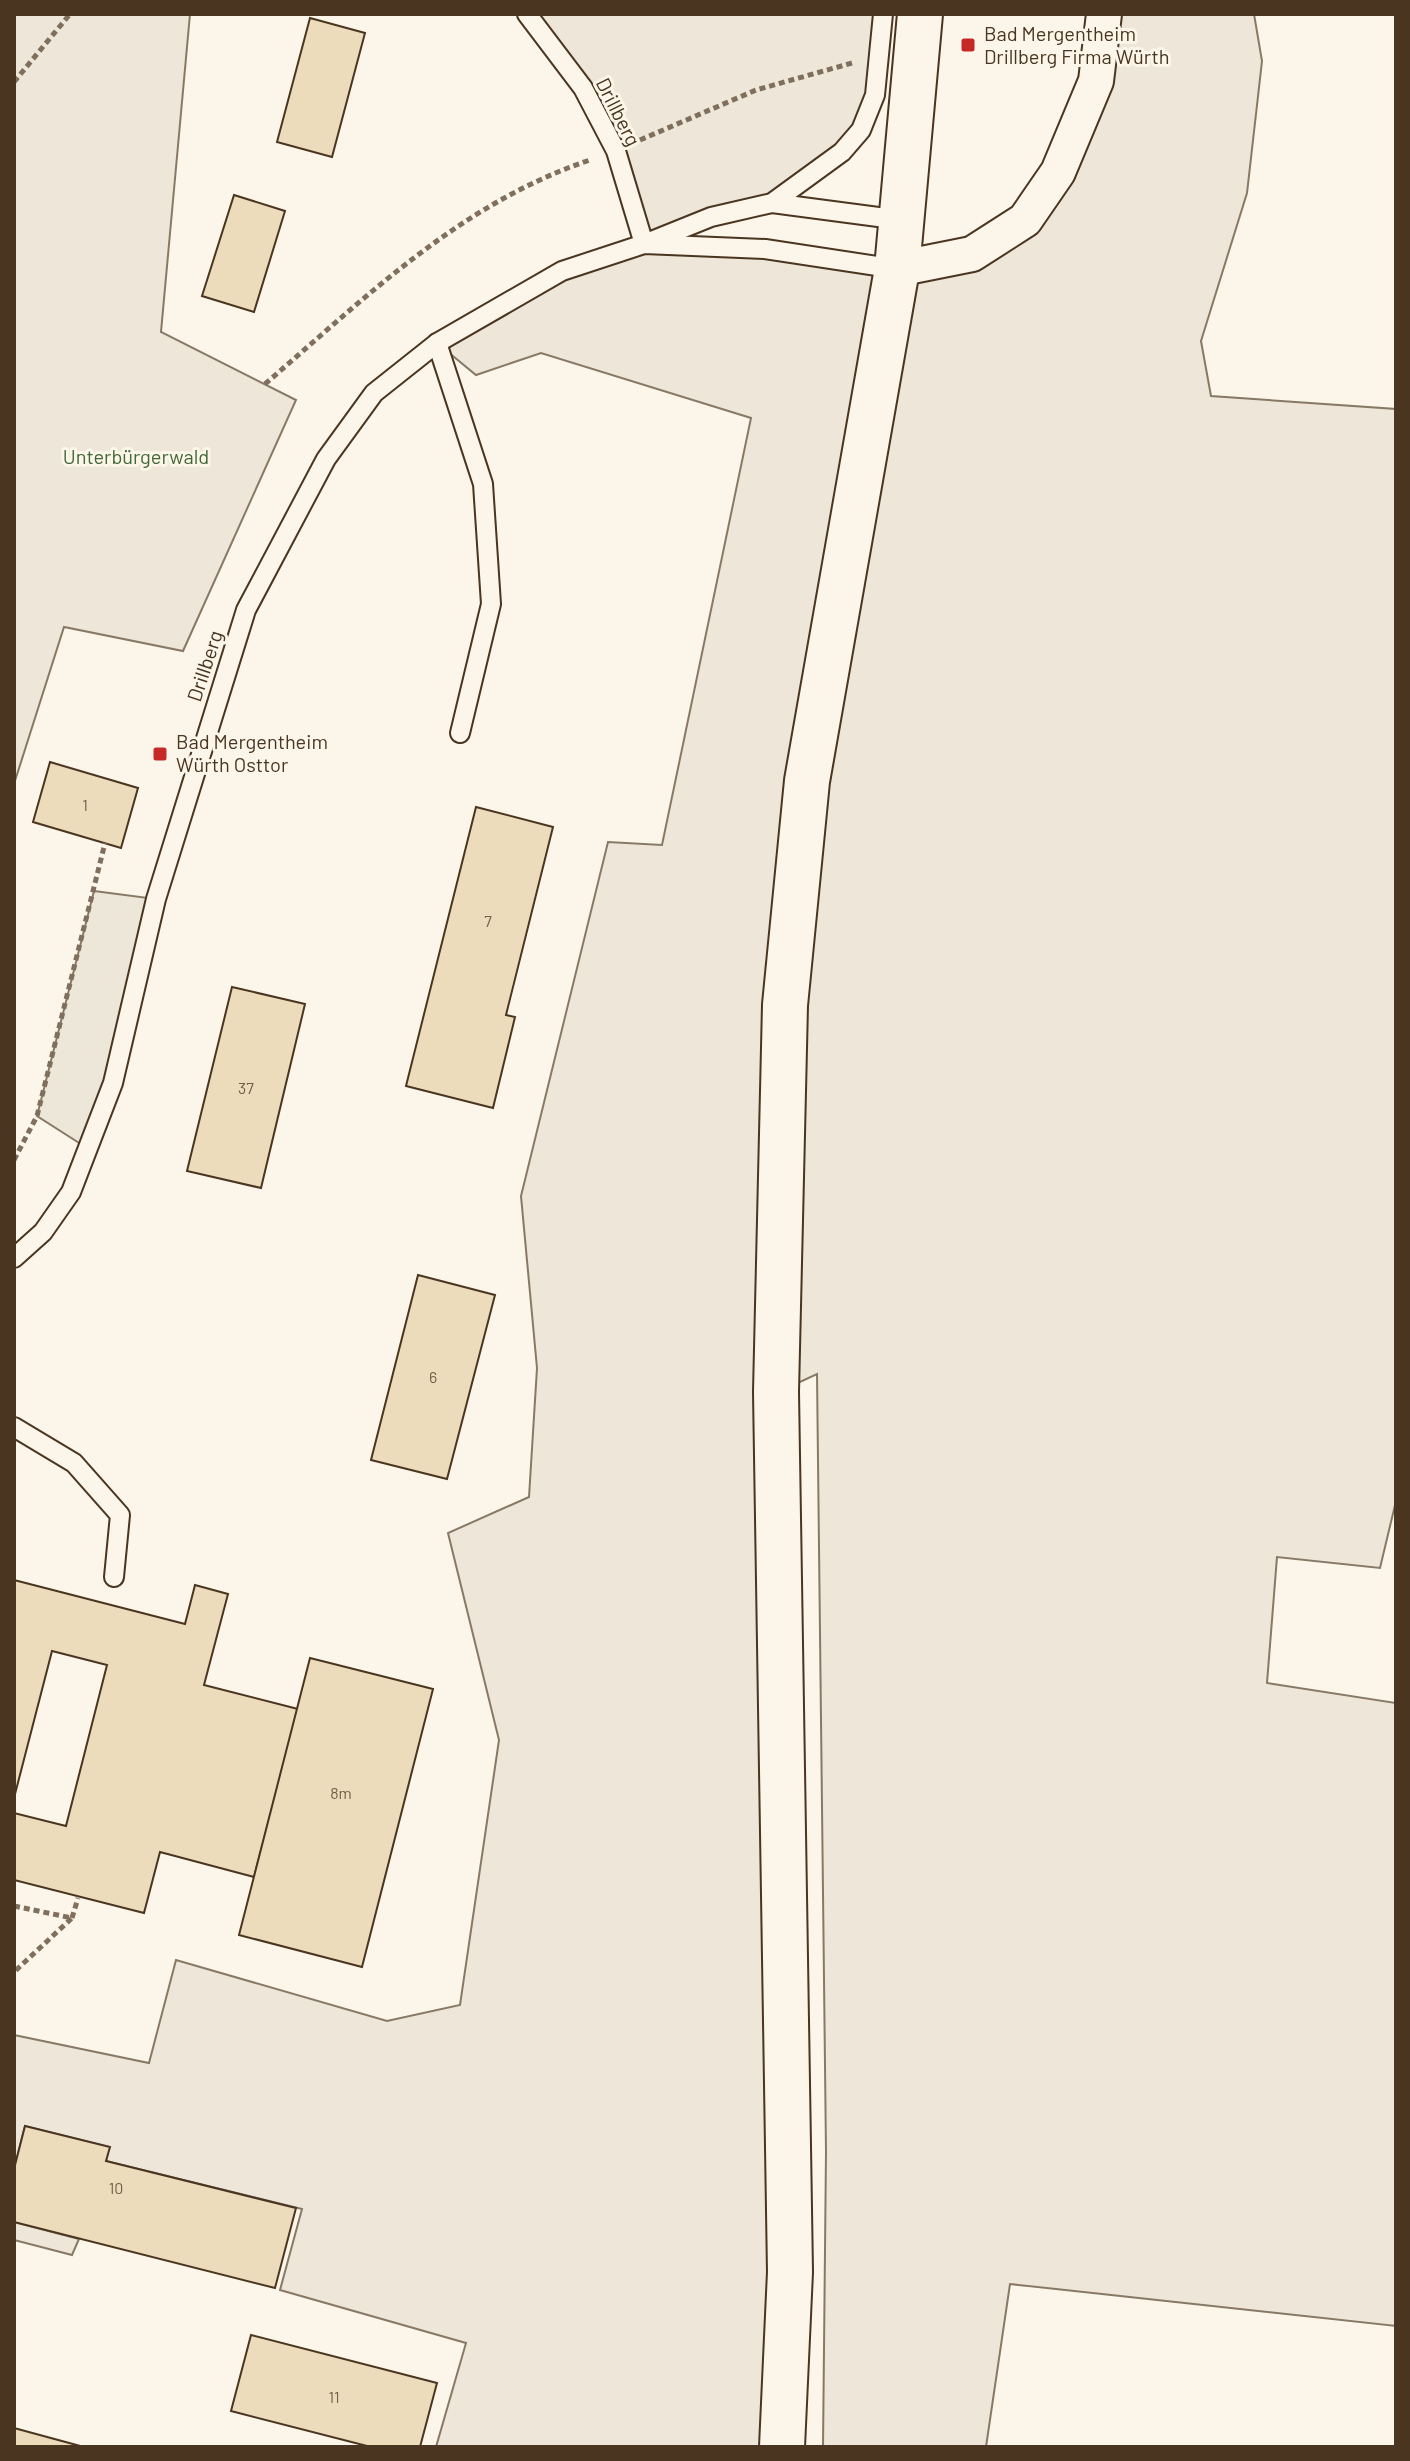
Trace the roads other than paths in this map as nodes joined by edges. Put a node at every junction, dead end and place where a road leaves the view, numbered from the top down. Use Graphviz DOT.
graph roads {
  1 [pos="527,14"];
  2 [pos="920,14"];
  3 [pos="1104,14"];
  4 [pos="882,23"];
  5 [pos="772,203"];
  6 [pos="901,220"];
  7 [pos="644,244"];
  8 [pos="897,269"];
  9 [pos="437,343"];
  10 [pos="460,733"];
  11 [pos="14,1258"];
  12 [pos="14,1427"];
  13 [pos="114,1577"];
  14 [pos="782,2447"];
  1 -- 7 [label="lane, Drillberg"];
  2 -- 6 [label="main road"];
  3 -- 8 [label="street"];
  4 -- 5 [label="lane"];
  5 -- 6 [label="lane"];
  5 -- 7 [label="lane"];
  6 -- 8 [label="main road"];
  7 -- 8 [label="lane, Drillberg"];
  7 -- 9 [label="lane, Drillberg"];
  8 -- 14 [label="main road"];
  9 -- 10 [label="lane"];
  9 -- 11 [label="lane, Drillberg"];
  12 -- 13 [label="lane"];
}
